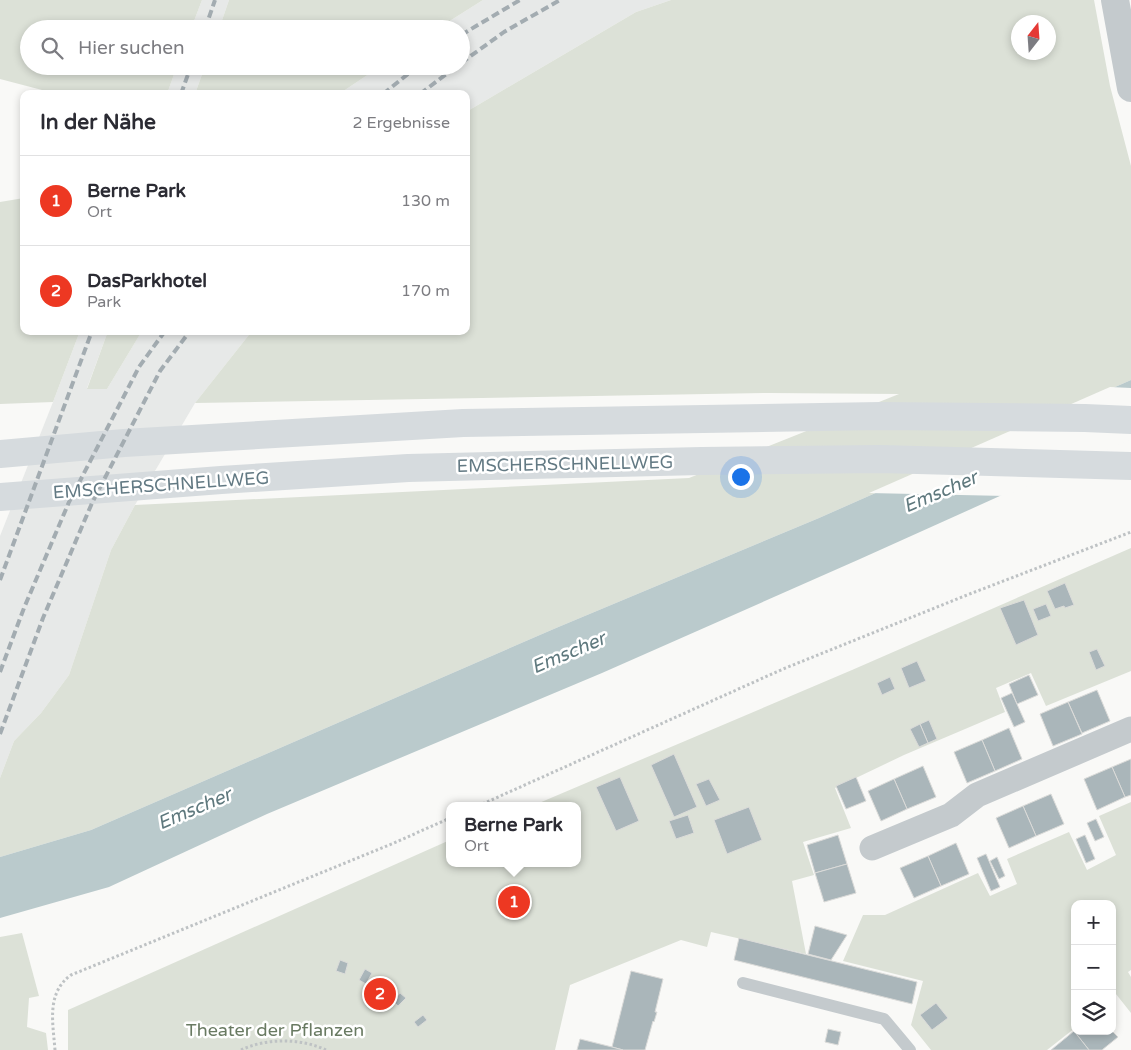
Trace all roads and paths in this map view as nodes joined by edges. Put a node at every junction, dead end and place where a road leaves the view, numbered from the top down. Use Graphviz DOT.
graph roads {
  1 [pos="1115,0"];
  2 [pos="1131,88"];
  3 [pos="1131,420"];
  4 [pos="0,436"];
  5 [pos="33,443"];
  6 [pos="0,454"];
  7 [pos="1131,466"];
  8 [pos="6,497"];
  9 [pos="1131,532"];
  10 [pos="1131,729"];
  11 [pos="487,802"];
  12 [pos="446,820"];
  13 [pos="872,848"];
  14 [pos="743,983"];
  15 [pos="55,1050"];
  16 [pos="241,1050"];
  17 [pos="326,1050"];
  18 [pos="910,1050"];
  1 -- 2 [label="street"];
  3 -- 5 [label="highway"];
  4 -- 5 [label="highway"];
  5 -- 6 [label="highway"];
  7 -- 8 [label="highway, EMSCHERSCHNELLWEG"];
  9 -- 11 [label="path"];
  10 -- 13 [label="street"];
  12 -- 15 [label="path"];
  14 -- 18 [label="lane"];
  16 -- 17 [label="path"];
}
